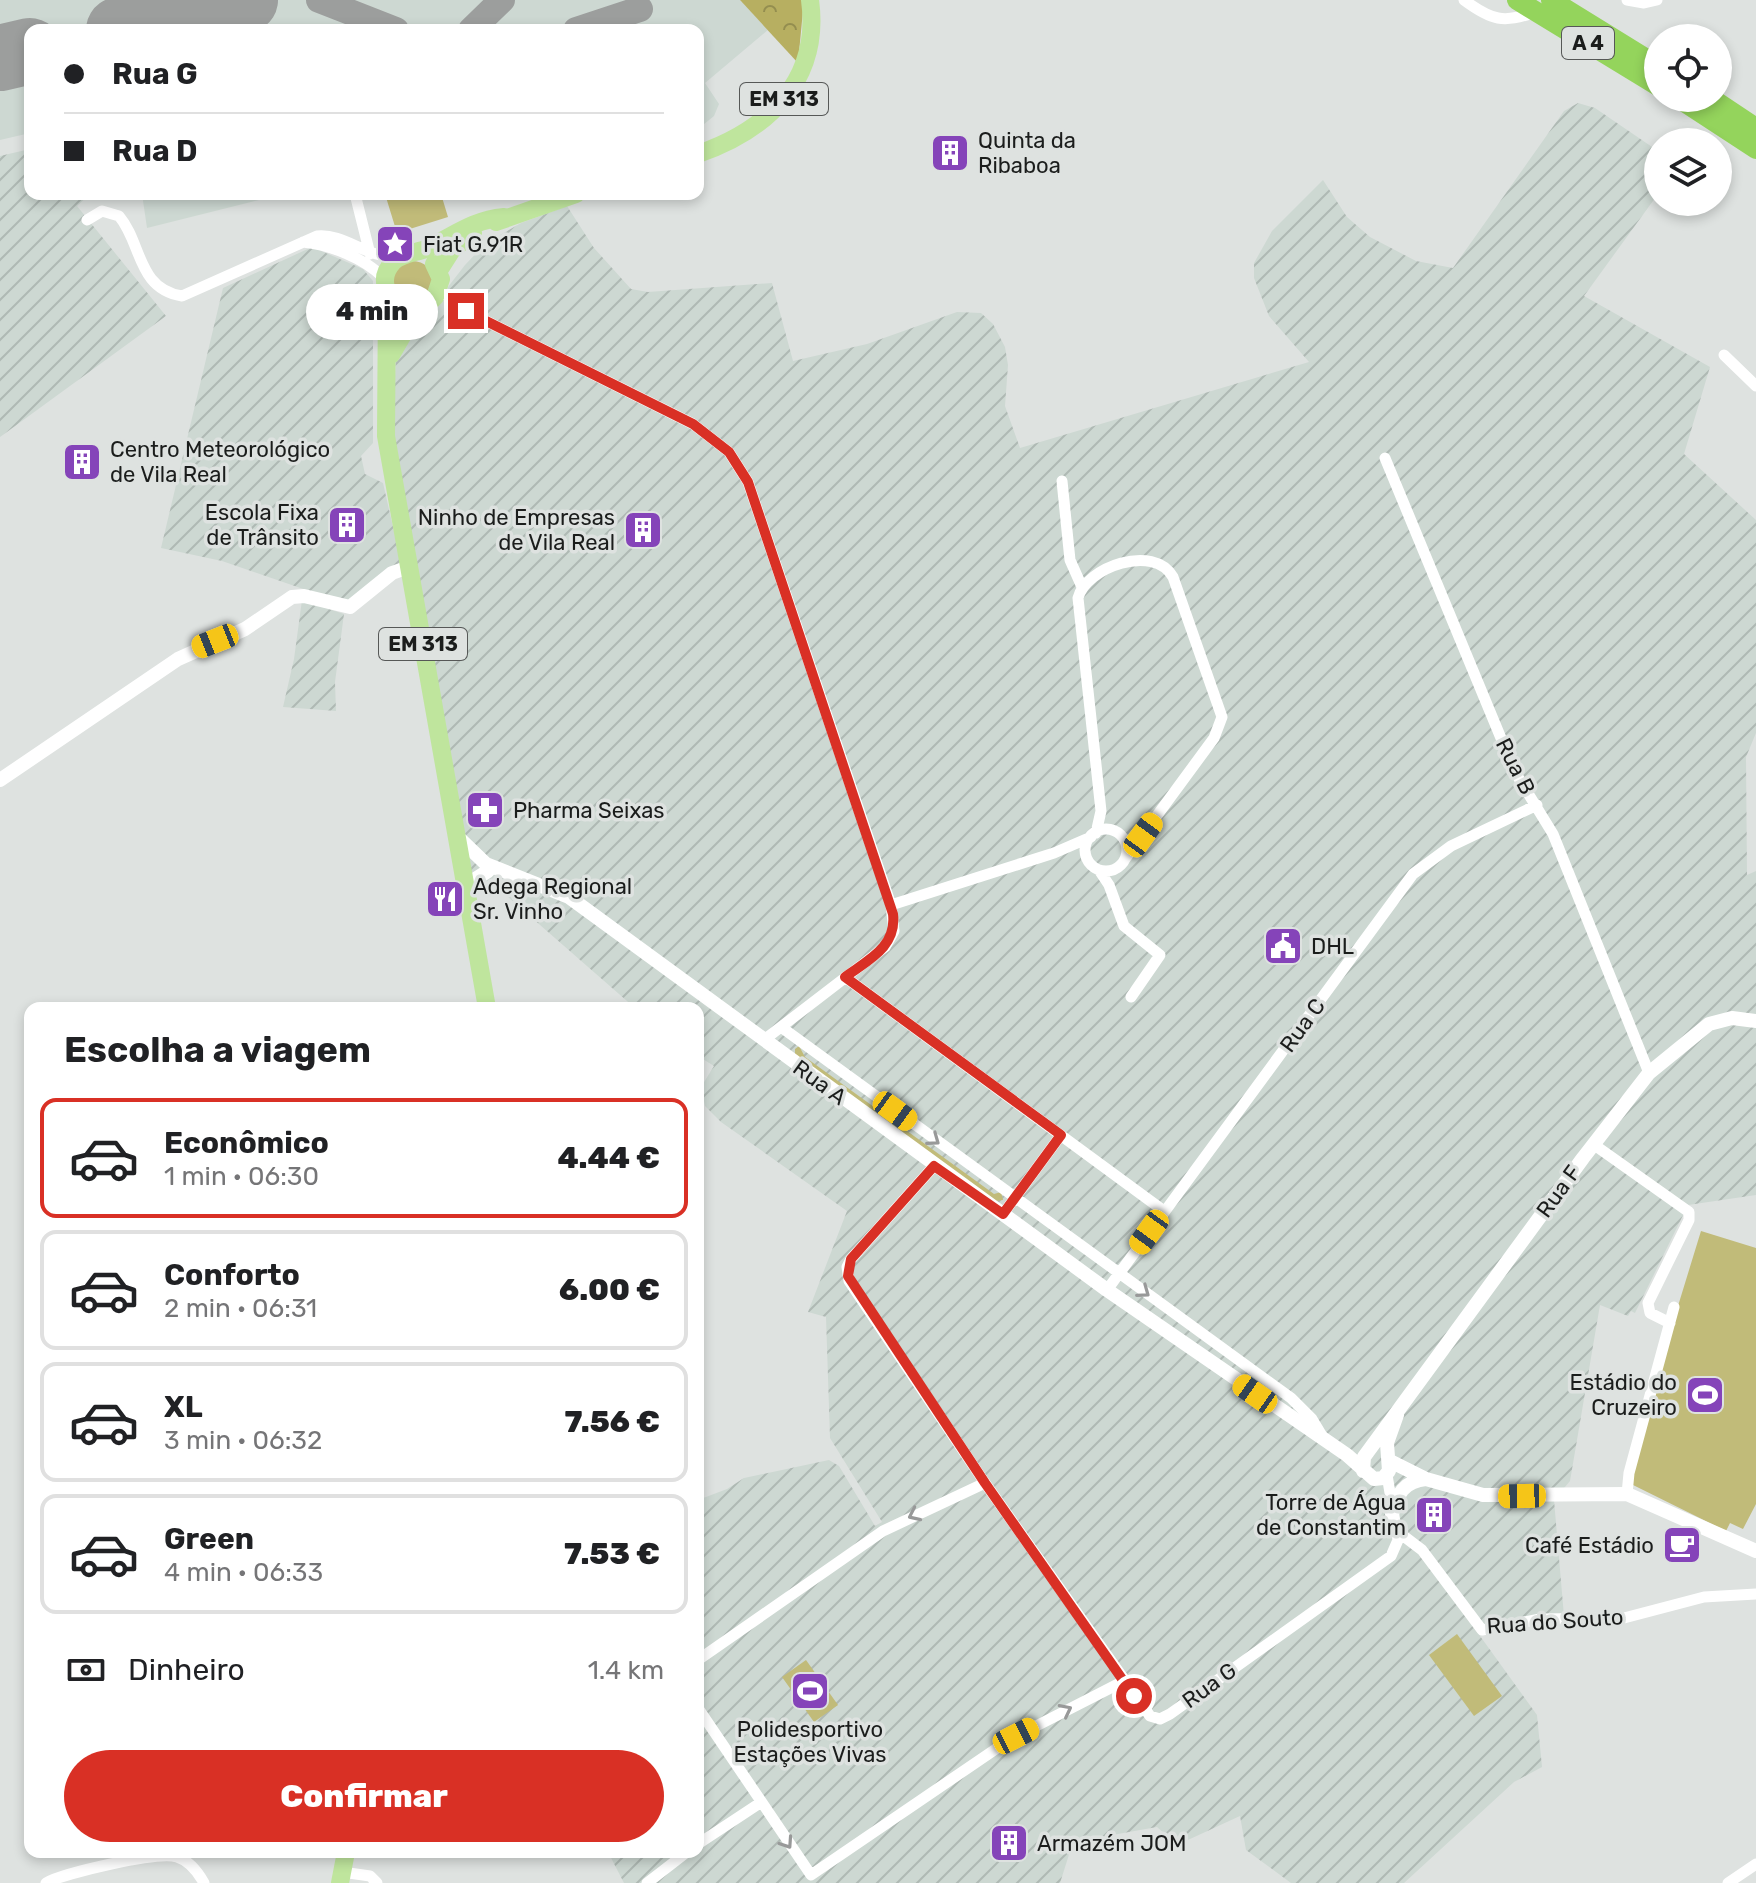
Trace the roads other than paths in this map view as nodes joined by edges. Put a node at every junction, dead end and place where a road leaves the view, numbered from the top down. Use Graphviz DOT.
graph roads {
  1 [pos="810,0"];
  2 [pos="1464,0"];
  3 [pos="1517,0"];
  4 [pos="1551,0"];
  5 [pos="1567,0"];
  6 [pos="1627,0"];
  7 [pos="1657,0"];
  8 [pos="1644,57"];
  9 [pos="1644,77"];
  10 [pos="1699,112"];
  11 [pos="1732,112"];
  12 [pos="1756,128"];
  13 [pos="1756,149"];
  14 [pos="704,151"];
  15 [pos="356,200"];
  16 [pos="557,200"];
  17 [pos="504,217"];
  18 [pos="87,220"];
  19 [pos="302,242"];
  20 [pos="370,254"];
  21 [pos="407,255"];
  22 [pos="386,286"];
  23 [pos="432,293"];
  24 [pos="466,311"];
  25 [pos="1724,355"];
  26 [pos="389,359"];
  27 [pos="1756,386"];
  28 [pos="1385,458"];
  29 [pos="1062,481"];
  30 [pos="409,567"];
  31 [pos="1082,587"];
  32 [pos="0,780"];
  33 [pos="1537,805"];
  34 [pos="1101,811"];
  35 [pos="457,833"];
  36 [pos="1117,833"];
  37 [pos="1093,835"];
  38 [pos="1143,835"];
  39 [pos="1054,853"];
  40 [pos="1088,861"];
  41 [pos="1121,863"];
  42 [pos="463,866"];
  43 [pos="487,867"];
  44 [pos="1099,870"];
  45 [pos="466,885"];
  46 [pos="1111,891"];
  47 [pos="891,905"];
  48 [pos="845,977"];
  49 [pos="1131,997"];
  50 [pos="486,1002"];
  51 [pos="1756,1021"];
  52 [pos="781,1027"];
  53 [pos="764,1040"];
  54 [pos="1649,1073"];
  55 [pos="1061,1135"];
  56 [pos="1593,1144"];
  57 [pos="934,1166"];
  58 [pos="1014,1198"];
  59 [pos="1164,1211"];
  60 [pos="1003,1214"];
  61 [pos="1118,1274"];
  62 [pos="1107,1290"];
  63 [pos="1674,1307"];
  64 [pos="1670,1323"];
  65 [pos="1397,1415"];
  66 [pos="1325,1441"];
  67 [pos="1369,1453"];
  68 [pos="1388,1466"];
  69 [pos="1366,1474"];
  70 [pos="1426,1479"];
  71 [pos="985,1483"];
  72 [pos="1627,1494"];
  73 [pos="1392,1514"];
  74 [pos="1397,1531"];
  75 [pos="1756,1551"];
  76 [pos="1756,1594"];
  77 [pos="704,1656"];
  78 [pos="1124,1681"];
  79 [pos="704,1717"];
  80 [pos="760,1803"];
  81 [pos="704,1840"];
  82 [pos="150,1858"];
  83 [pos="175,1858"];
  84 [pos="679,1858"];
  85 [pos="1756,1864"];
  86 [pos="341,1877"];
  87 [pos="46,1883"];
  88 [pos="204,1883"];
  89 [pos="377,1883"];
  90 [pos="647,1883"];
  91 [pos="1728,1883"];
  1 -- 14 [label="main road, EM 313"];
  2 -- 5 [label="street"];
  3 -- 9 [label="highway, A 4"];
  4 -- 8 [label="highway, A 4"];
  6 -- 7 [label="street"];
  10 -- 13 [label="highway"];
  11 -- 12 [label="highway"];
  15 -- 20 [label="street"];
  16 -- 17 [label="main road, EM 313"];
  17 -- 21 [label="main road, EM 313"];
  17 -- 23 [label="main road, EM 313"];
  18 -- 19 [label="street"];
  19 -- 20 [label="street"];
  19 -- 22 [label="street"];
  20 -- 21 [label="street"];
  21 -- 22 [label="main road, EM 313"];
  21 -- 23 [label="main road"];
  22 -- 23 [label="main road"];
  22 -- 26 [label="main road, EM 313"];
  23 -- 24 [label="street"];
  23 -- 24 [label="street"];
  23 -- 26 [label="main road, EM 313"];
  24 -- 47 [label="street"];
  25 -- 27 [label="street"];
  26 -- 30 [label="main road, EM 313"];
  28 -- 33 [label="street, Rua B"];
  29 -- 31 [label="street"];
  30 -- 32 [label="street"];
  30 -- 35 [label="main road, EM 313"];
  31 -- 34 [label="street"];
  31 -- 38 [label="street"];
  33 -- 54 [label="street, Rua B"];
  33 -- 59 [label="street, Rua C"];
  34 -- 36 [label="street"];
  34 -- 37 [label="street"];
  35 -- 42 [label="main road, EM 313"];
  35 -- 43 [label="street"];
  36 -- 37 [label="street"];
  36 -- 38 [label="street"];
  36 -- 41 [label="street"];
  37 -- 39 [label="street"];
  37 -- 40 [label="street"];
  38 -- 41 [label="street"];
  39 -- 40 [label="street"];
  39 -- 47 [label="street"];
  40 -- 44 [label="street"];
  41 -- 44 [label="street"];
  41 -- 46 [label="street"];
  42 -- 43 [label="street"];
  42 -- 45 [label="main road, EM 313"];
  43 -- 45 [label="street"];
  43 -- 53 [label="street, Rua A"];
  44 -- 46 [label="street"];
  45 -- 50 [label="main road, EM 313"];
  46 -- 49 [label="street"];
  47 -- 48 [label="street"];
  48 -- 52 [label="street"];
  48 -- 55 [label="street"];
  51 -- 54 [label="street, Rua F"];
  52 -- 53 [label="street"];
  52 -- 58 [label="street, one-way"];
  53 -- 57 [label="street, Rua A"];
  54 -- 56 [label="street, Rua F"];
  55 -- 58 [label="street"];
  55 -- 59 [label="street"];
  56 -- 64 [label="street"];
  56 -- 65 [label="street, Rua F"];
  57 -- 60 [label="street, Rua A"];
  57 -- 71 [label="street, Rua G"];
  58 -- 60 [label="street"];
  58 -- 61 [label="street"];
  59 -- 61 [label="street, Rua C"];
  60 -- 62 [label="street, Rua A"];
  61 -- 62 [label="street, Rua C"];
  61 -- 66 [label="street, one-way"];
  62 -- 66 [label="street, Rua A"];
  63 -- 64 [label="street"];
  64 -- 72 [label="street"];
  65 -- 67 [label="street, Rua F"];
  65 -- 68 [label="street"];
  66 -- 67 [label="street"];
  66 -- 69 [label="street"];
  67 -- 68 [label="street"];
  67 -- 69 [label="street"];
  68 -- 69 [label="street"];
  68 -- 70 [label="street"];
  68 -- 73 [label="street"];
  69 -- 73 [label="street"];
  70 -- 72 [label="street"];
  70 -- 73 [label="street"];
  71 -- 77 [label="street, one-way"];
  71 -- 78 [label="street, Rua G"];
  72 -- 75 [label="street"];
  73 -- 74 [label="street"];
  74 -- 76 [label="street, Rua do Souto"];
  74 -- 78 [label="street, Rua G"];
  80 -- 78 [label="street, one-way"];
  79 -- 80 [label="street"];
  80 -- 81 [label="street"];
  82 -- 87 [label="street"];
  83 -- 88 [label="street"];
  84 -- 90 [label="street"];
  85 -- 91 [label="street"];
  86 -- 89 [label="street"];
}
